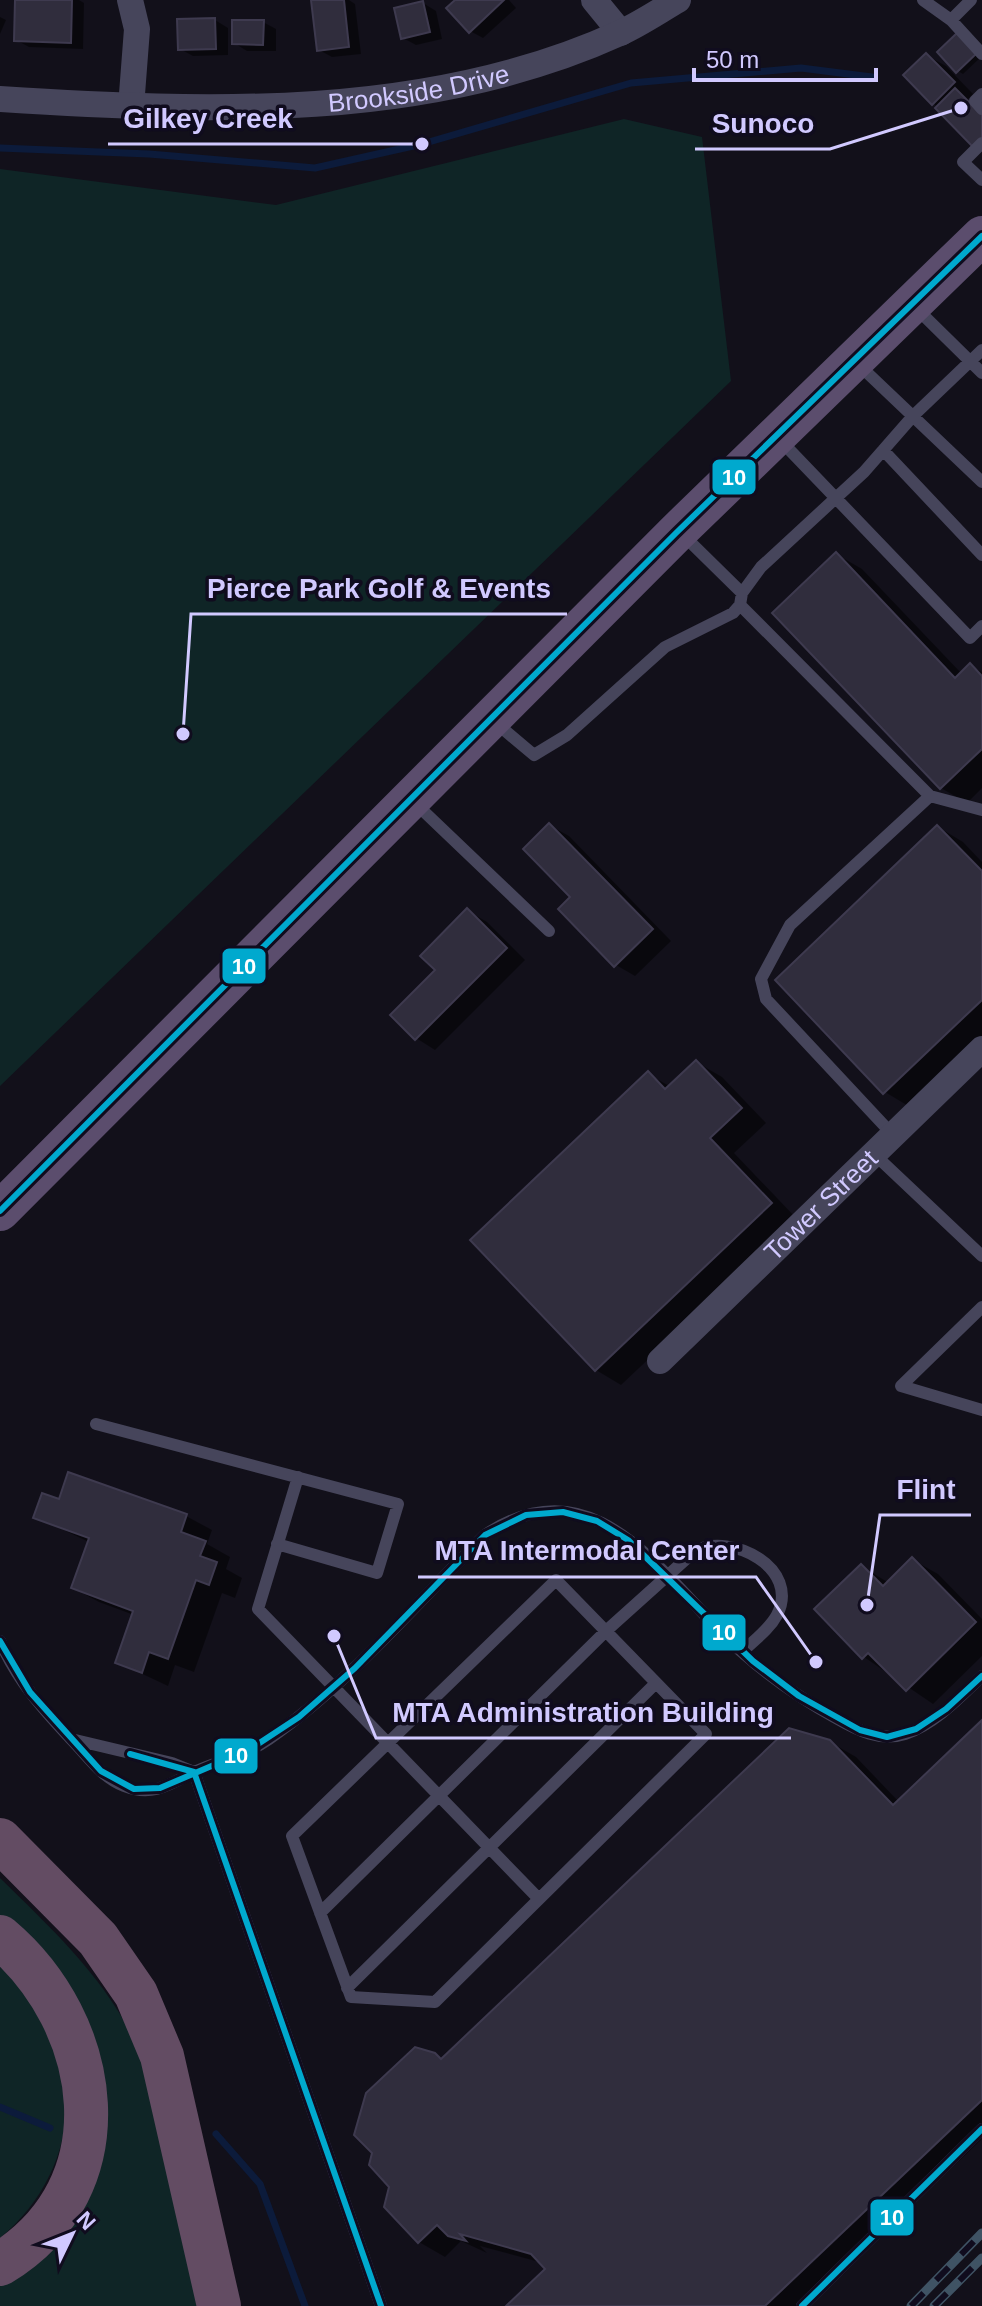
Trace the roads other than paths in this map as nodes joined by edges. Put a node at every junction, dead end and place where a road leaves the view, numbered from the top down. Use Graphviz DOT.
graph roads {
  1 [pos="130,0"];
  2 [pos="594,0"];
  3 [pos="678,0"];
  4 [pos="923,0"];
  5 [pos="971,0"];
  6 [pos="951,20"];
  7 [pos="621,33"];
  8 [pos="982,54"];
  9 [pos="982,94"];
  10 [pos="0,99"];
  11 [pos="131,107"];
  12 [pos="982,109"];
  13 [pos="982,143"];
  14 [pos="982,180"];
  15 [pos="982,236"];
  16 [pos="912,304"];
  17 [pos="982,350"];
  18 [pos="854,360"];
  19 [pos="970,361"];
  20 [pos="982,373"];
  21 [pos="913,416"];
  22 [pos="776,436"];
  23 [pos="883,450"];
  24 [pos="982,482"];
  25 [pos="836,497"];
  26 [pos="679,530"];
  27 [pos="982,555"];
  28 [pos="741,599"];
  29 [pos="982,626"];
  30 [pos="491,718"];
  31 [pos="930,796"];
  32 [pos="410,799"];
  33 [pos="982,810"];
  34 [pos="549,931"];
  35 [pos="982,1049"];
  36 [pos="893,1135"];
  37 [pos="874,1154"];
  38 [pos="0,1211"];
  39 [pos="981,1255"];
  40 [pos="982,1307"];
  41 [pos="660,1361"];
  42 [pos="982,1410"];
  43 [pos="96,1424"];
  44 [pos="298,1477"];
  45 [pos="277,1544"];
  46 [pos="667,1576"];
  47 [pos="606,1631"];
  48 [pos="0,1641"];
  49 [pos="742,1652"];
  50 [pos="982,1676"];
  51 [pos="656,1683"];
  52 [pos="331,1688"];
  53 [pos="71,1739"];
  54 [pos="387,1744"];
  55 [pos="194,1772"];
  56 [pos="439,1796"];
  57 [pos="0,1840"];
  58 [pos="489,1848"];
  59 [pos="539,1899"];
  60 [pos="320,1913"];
  61 [pos="0,1937"];
  62 [pos="347,1988"];
  63 [pos="982,2129"];
  64 [pos="0,2264"];
  65 [pos="219,2306"];
  66 [pos="381,2306"];
  67 [pos="802,2306"];
  1 -- 11 [label="street"];
  2 -- 7 [label="street"];
  3 -- 7 [label="street, Brookside Drive"];
  4 -- 6 [label="lane"];
  5 -- 6 [label="lane"];
  6 -- 8 [label="lane"];
  7 -- 11 [label="street, Brookside Drive"];
  9 -- 12 [label="lane"];
  10 -- 11 [label="street, Brookside Drive"];
  13 -- 14 [label="lane"];
  15 -- 16 [label="main road"];
  16 -- 18 [label="main road"];
  16 -- 19 [label="lane"];
  17 -- 19 [label="lane"];
  18 -- 21 [label="lane"];
  18 -- 22 [label="main road"];
  19 -- 20 [label="lane"];
  19 -- 21 [label="lane"];
  21 -- 23 [label="lane"];
  21 -- 24 [label="lane"];
  22 -- 25 [label="lane"];
  22 -- 26 [label="main road"];
  23 -- 25 [label="lane"];
  23 -- 27 [label="lane"];
  25 -- 28 [label="lane"];
  25 -- 29 [label="lane"];
  26 -- 28 [label="lane"];
  26 -- 30 [label="main road"];
  28 -- 30 [label="lane"];
  28 -- 31 [label="lane"];
  30 -- 32 [label="main road"];
  31 -- 33 [label="lane"];
  31 -- 36 [label="lane"];
  32 -- 34 [label="lane"];
  32 -- 38 [label="main road"];
  35 -- 36 [label="street, Tower Street"];
  36 -- 37 [label="street, Tower Street"];
  37 -- 39 [label="lane"];
  37 -- 41 [label="street, Tower Street"];
  40 -- 42 [label="lane"];
  43 -- 44 [label="lane"];
  44 -- 45 [label="lane"];
  44 -- 45 [label="lane"];
  45 -- 52 [label="lane"];
  46 -- 47 [label="lane"];
  46 -- 49 [label="lane"];
  46 -- 49 [label="lane"];
  46 -- 52 [label="lane"];
  47 -- 51 [label="lane"];
  47 -- 54 [label="lane"];
  47 -- 56 [label="lane"];
  48 -- 53 [label="lane"];
  49 -- 50 [label="lane"];
  51 -- 58 [label="lane"];
  51 -- 59 [label="lane"];
  52 -- 54 [label="lane"];
  52 -- 55 [label="lane"];
  53 -- 55 [label="lane"];
  53 -- 55 [label="lane"];
  54 -- 56 [label="lane"];
  54 -- 60 [label="lane"];
  55 -- 66 [label="lane"];
  56 -- 58 [label="lane"];
  56 -- 60 [label="lane"];
  57 -- 65 [label="highway"];
  58 -- 59 [label="lane"];
  58 -- 62 [label="lane"];
  59 -- 62 [label="lane"];
  60 -- 62 [label="lane"];
  61 -- 64 [label="highway"];
  63 -- 67 [label="lane"];
}
